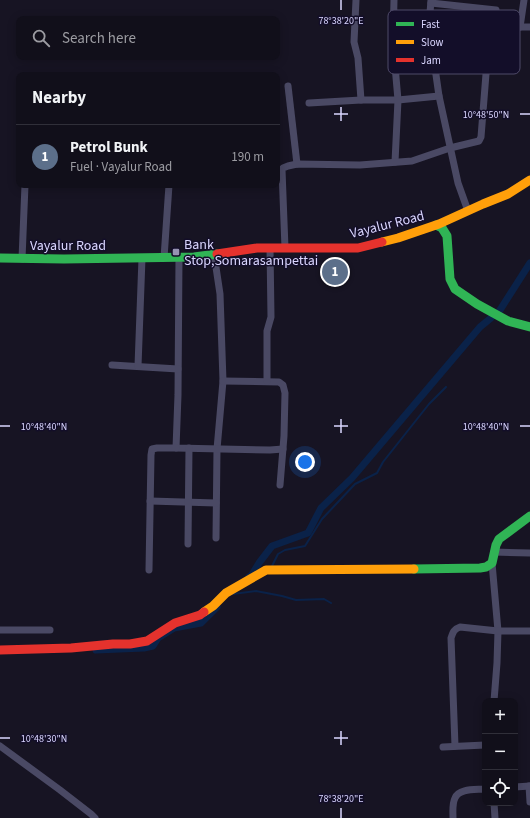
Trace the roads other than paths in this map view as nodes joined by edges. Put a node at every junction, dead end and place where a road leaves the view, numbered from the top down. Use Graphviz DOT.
graph roads {
  1 [pos="356,0"];
  2 [pos="394,0"];
  3 [pos="524,0"];
  4 [pos="431,2"];
  5 [pos="394,10"];
  6 [pos="496,10"];
  7 [pos="520,27"];
  8 [pos="530,27"];
  9 [pos="396,74"];
  10 [pos="436,74"];
  11 [pos="486,74"];
  12 [pos="288,86"];
  13 [pos="439,96"];
  14 [pos="361,100"];
  15 [pos="398,100"];
  16 [pos="309,103"];
  17 [pos="450,148"];
  18 [pos="395,162"];
  19 [pos="297,164"];
  20 [pos="530,180"];
  21 [pos="25,188"];
  22 [pos="169,188"];
  23 [pos="468,211"];
  24 [pos="436,225"];
  25 [pos="270,248"];
  26 [pos="285,248"];
  27 [pos="214,254"];
  28 [pos="178,257"];
  29 [pos="0,258"];
  30 [pos="142,258"];
  31 [pos="164,258"];
  32 [pos="22,259"];
  33 [pos="530,327"];
  34 [pos="112,364"];
  35 [pos="138,366"];
  36 [pos="178,369"];
  37 [pos="223,381"];
  38 [pos="267,381"];
  39 [pos="176,448"];
  40 [pos="189,448"];
  41 [pos="217,449"];
  42 [pos="283,449"];
  43 [pos="280,485"];
  44 [pos="150,501"];
  45 [pos="188,502"];
  46 [pos="216,503"];
  47 [pos="530,516"];
  48 [pos="216,538"];
  49 [pos="188,544"];
  50 [pos="494,552"];
  51 [pos="530,553"];
  52 [pos="492,562"];
  53 [pos="149,570"];
  54 [pos="0,630"];
  55 [pos="50,630"];
  56 [pos="498,631"];
  57 [pos="530,631"];
  58 [pos="0,650"];
  59 [pos="494,698"];
  60 [pos="482,745"];
  61 [pos="0,746"];
  62 [pos="455,746"];
  63 [pos="443,747"];
  64 [pos="530,786"];
  65 [pos="518,787"];
  66 [pos="482,789"];
  67 [pos="530,802"];
  68 [pos="494,806"];
  69 [pos="95,818"];
  70 [pos="453,818"];
  71 [pos="495,818"];
  1 -- 14 [label="street"];
  2 -- 5 [label="street"];
  3 -- 7 [label="street"];
  4 -- 6 [label="street"];
  7 -- 8 [label="street"];
  9 -- 15 [label="street"];
  10 -- 13 [label="street"];
  11 -- 17 [label="street"];
  12 -- 19 [label="street"];
  13 -- 15 [label="street"];
  13 -- 17 [label="street"];
  14 -- 15 [label="street"];
  14 -- 16 [label="street"];
  15 -- 18 [label="street"];
  17 -- 18 [label="street"];
  17 -- 23 [label="street"];
  18 -- 19 [label="street"];
  19 -- 26 [label="street"];
  20 -- 23 [label="street, Vayalur Road"];
  21 -- 32 [label="street"];
  22 -- 31 [label="street"];
  23 -- 24 [label="street, Vayalur Road"];
  24 -- 26 [label="street, Vayalur Road"];
  24 -- 33 [label="street"];
  25 -- 26 [label="street, Vayalur Road"];
  25 -- 27 [label="street, Vayalur Road"];
  25 -- 38 [label="street"];
  27 -- 28 [label="street, Vayalur Road"];
  27 -- 37 [label="street"];
  28 -- 31 [label="street, Vayalur Road"];
  28 -- 36 [label="street"];
  29 -- 32 [label="street, Vayalur Road"];
  30 -- 31 [label="street, Vayalur Road"];
  30 -- 32 [label="street, Vayalur Road"];
  30 -- 35 [label="street"];
  34 -- 35 [label="street"];
  35 -- 36 [label="street"];
  36 -- 39 [label="street"];
  37 -- 38 [label="street"];
  37 -- 41 [label="street"];
  38 -- 42 [label="street"];
  39 -- 40 [label="street"];
  39 -- 44 [label="street"];
  40 -- 41 [label="street"];
  40 -- 45 [label="street"];
  41 -- 42 [label="street"];
  41 -- 46 [label="street"];
  42 -- 43 [label="street"];
  44 -- 45 [label="street"];
  44 -- 53 [label="street"];
  45 -- 46 [label="street"];
  45 -- 49 [label="street"];
  46 -- 48 [label="street"];
  47 -- 50 [label="street"];
  50 -- 51 [label="street"];
  50 -- 52 [label="street"];
  52 -- 56 [label="street"];
  52 -- 58 [label="street"];
  54 -- 55 [label="street"];
  56 -- 57 [label="street"];
  56 -- 59 [label="street"];
  56 -- 62 [label="street"];
  60 -- 62 [label="street"];
  61 -- 69 [label="street"];
  62 -- 63 [label="street"];
  64 -- 65 [label="street"];
  64 -- 67 [label="street"];
  66 -- 70 [label="street"];
  68 -- 71 [label="street"];
}
